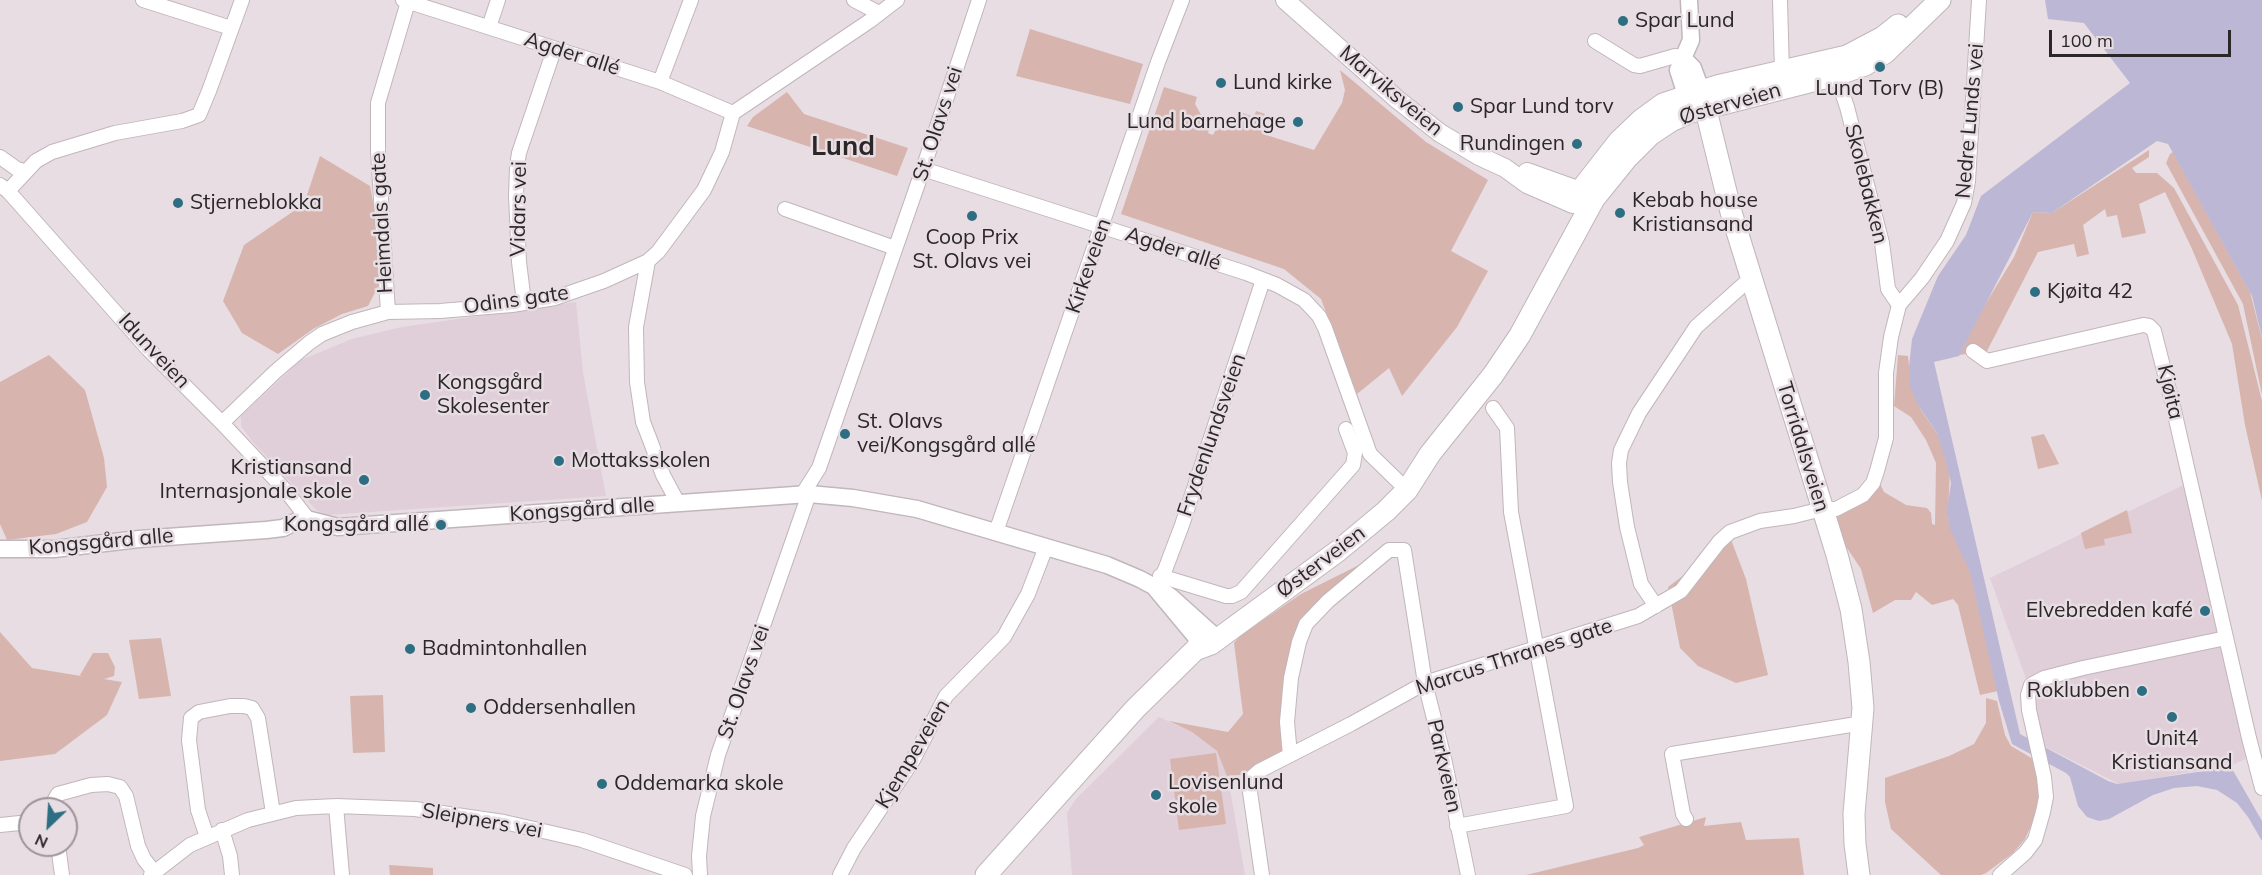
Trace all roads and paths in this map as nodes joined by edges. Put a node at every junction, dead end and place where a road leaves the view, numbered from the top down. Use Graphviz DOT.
graph roads {
  1 [pos="143,0"];
  2 [pos="242,0"];
  3 [pos="691,0"];
  4 [pos="854,0"];
  5 [pos="897,0"];
  6 [pos="979,0"];
  7 [pos="1182,0"];
  8 [pos="1285,0"];
  9 [pos="1689,0"];
  10 [pos="1780,0"];
  11 [pos="1924,0"];
  12 [pos="1940,0"];
  13 [pos="1979,0"];
  14 [pos="405,1"];
  15 [pos="494,1"];
  16 [pos="879,13"];
  17 [pos="489,27"];
  18 [pos="231,28"];
  19 [pos="1595,41"];
  20 [pos="554,50"];
  21 [pos="1682,57"];
  22 [pos="1834,68"];
  23 [pos="1782,72"];
  24 [pos="660,82"];
  25 [pos="1696,101"];
  26 [pos="733,113"];
  27 [pos="378,135"];
  28 [pos="0,157"];
  29 [pos="924,169"];
  30 [pos="24,171"];
  31 [pos="4,188"];
  32 [pos="1581,199"];
  33 [pos="785,209"];
  34 [pos="1103,226"];
  35 [pos="895,248"];
  36 [pos="648,261"];
  37 [pos="1263,280"];
  38 [pos="1754,283"];
  39 [pos="524,302"];
  40 [pos="1899,305"];
  41 [pos="388,312"];
  42 [pos="1973,351"];
  43 [pos="1492,408"];
  44 [pos="222,423"];
  45 [pos="1346,429"];
  46 [pos="1403,487"];
  47 [pos="810,495"];
  48 [pos="678,503"];
  49 [pos="1822,509"];
  50 [pos="306,518"];
  51 [pos="996,532"];
  52 [pos="1046,547"];
  53 [pos="0,549"];
  54 [pos="1157,582"];
  55 [pos="1656,606"];
  56 [pos="2226,638"];
  57 [pos="1204,642"];
  58 [pos="1536,648"];
  59 [pos="1425,683"];
  60 [pos="1863,723"];
  61 [pos="1290,755"];
  62 [pos="2262,788"];
  63 [pos="56,797"];
  64 [pos="336,806"];
  65 [pos="273,813"];
  66 [pos="1686,819"];
  67 [pos="18,823"];
  68 [pos="0,825"];
  69 [pos="1458,826"];
  70 [pos="222,830"];
  71 [pos="207,837"];
  72 [pos="60,857"];
  73 [pos="2002,872"];
  74 [pos="152,874"];
  75 [pos="62,875"];
  76 [pos="232,875"];
  77 [pos="342,875"];
  78 [pos="685,875"];
  79 [pos="700,875"];
  80 [pos="840,875"];
  81 [pos="986,875"];
  82 [pos="1262,875"];
  83 [pos="1468,875"];
  84 [pos="1859,875"];
  85 [pos="1867,875"];
  86 [pos="1991,875"];
  1 -- 18 [label="street"];
  2 -- 18 [label="street"];
  3 -- 24 [label="street"];
  4 -- 16 [label="street"];
  5 -- 16 [label="street"];
  6 -- 29 [label="street, St. Olavs vei"];
  7 -- 34 [label="street, Kirkeveien"];
  8 -- 32 [label="main road, Marviksveien"];
  9 -- 21 [label="street"];
  10 -- 23 [label="street"];
  11 -- 22 [label="main road, Østerveien"];
  12 -- 22 [label="main road, Østerveien"];
  13 -- 40 [label="street, Nedre Lunds vei"];
  14 -- 17 [label="street, Agder allé"];
  14 -- 27 [label="street, Agder allé"];
  15 -- 17 [label="street"];
  16 -- 26 [label="street"];
  17 -- 20 [label="street, Agder allé"];
  18 -- 30 [label="street"];
  19 -- 21 [label="street"];
  20 -- 24 [label="street, Agder allé"];
  20 -- 39 [label="street, Vidars vei"];
  21 -- 25 [label="street"];
  22 -- 23 [label="main road, Østerveien"];
  22 -- 25 [label="main road, Østerveien"];
  22 -- 40 [label="street, Skolebakken"];
  23 -- 25 [label="main road, Østerveien"];
  24 -- 26 [label="street, Agder allé"];
  25 -- 32 [label="main road, Østerveien"];
  25 -- 38 [label="main road, Torridalsveien"];
  26 -- 36 [label="street, Odins gate"];
  27 -- 41 [label="street, Heimdals gate"];
  28 -- 30 [label="street"];
  29 -- 34 [label="street, Agder allé"];
  29 -- 35 [label="street, St. Olavs vei"];
  30 -- 31 [label="street"];
  31 -- 44 [label="street, Idunveien"];
  32 -- 46 [label="main road, Østerveien"];
  33 -- 35 [label="street"];
  34 -- 37 [label="street, Agder allé"];
  34 -- 51 [label="street, Kirkeveien"];
  35 -- 47 [label="street, St. Olavs vei"];
  36 -- 39 [label="street, Odins gate"];
  36 -- 48 [label="street"];
  37 -- 46 [label="street, Agder allé"];
  37 -- 54 [label="street, Frydenlundsveien"];
  38 -- 49 [label="main road, Torridalsveien"];
  38 -- 55 [label="street"];
  39 -- 41 [label="street, Odins gate"];
  40 -- 49 [label="street, Nedre Lunds vei"];
  41 -- 44 [label="street, Odins gate"];
  42 -- 56 [label="street, Kjøita"];
  43 -- 58 [label="street"];
  44 -- 50 [label="street, Idunveien"];
  45 -- 54 [label="street, Østerveien"];
  46 -- 57 [label="main road, Østerveien"];
  47 -- 48 [label="street, Kongsgård alle"];
  47 -- 51 [label="street, Kongsgård alle"];
  47 -- 79 [label="street, St. Olavs vei"];
  48 -- 50 [label="street, Kongsgård alle"];
  49 -- 55 [label="street, Marcus Thranes gate"];
  49 -- 60 [label="main road, Torridalsveien"];
  50 -- 53 [label="street, Kongsgård alle"];
  51 -- 52 [label="street, Kongsgård alle"];
  52 -- 54 [label="street, Kongsgård alle"];
  52 -- 80 [label="street, Kjempeveien"];
  54 -- 57 [label="street, Kongsgård alle"];
  55 -- 58 [label="street, Marcus Thranes gate"];
  56 -- 62 [label="street, Kjøita"];
  56 -- 73 [label="street"];
  57 -- 81 [label="main road, Østerveien"];
  58 -- 59 [label="street, Marcus Thranes gate"];
  58 -- 69 [label="street"];
  59 -- 61 [label="street, Marcus Thranes gate"];
  59 -- 61 [label="street, Parkveien"];
  59 -- 69 [label="street, Parkveien"];
  60 -- 66 [label="street"];
  60 -- 84 [label="main road, Torridalsveien"];
  60 -- 85 [label="main road, Torridalsveien"];
  61 -- 82 [label="street, Marcus Thranes gate"];
  63 -- 74 [label="street, Sleipners vei"];
  64 -- 65 [label="street, Sleipners vei"];
  64 -- 77 [label="street"];
  64 -- 78 [label="street, Sleipners vei"];
  65 -- 70 [label="street, Sleipners vei"];
  65 -- 71 [label="street"];
  67 -- 68 [label="street"];
  69 -- 83 [label="street, Parkveien"];
  70 -- 71 [label="street, Sleipners vei"];
  70 -- 76 [label="street"];
  71 -- 74 [label="street, Sleipners vei"];
  72 -- 75 [label="street"];
  73 -- 86 [label="street"];
}
